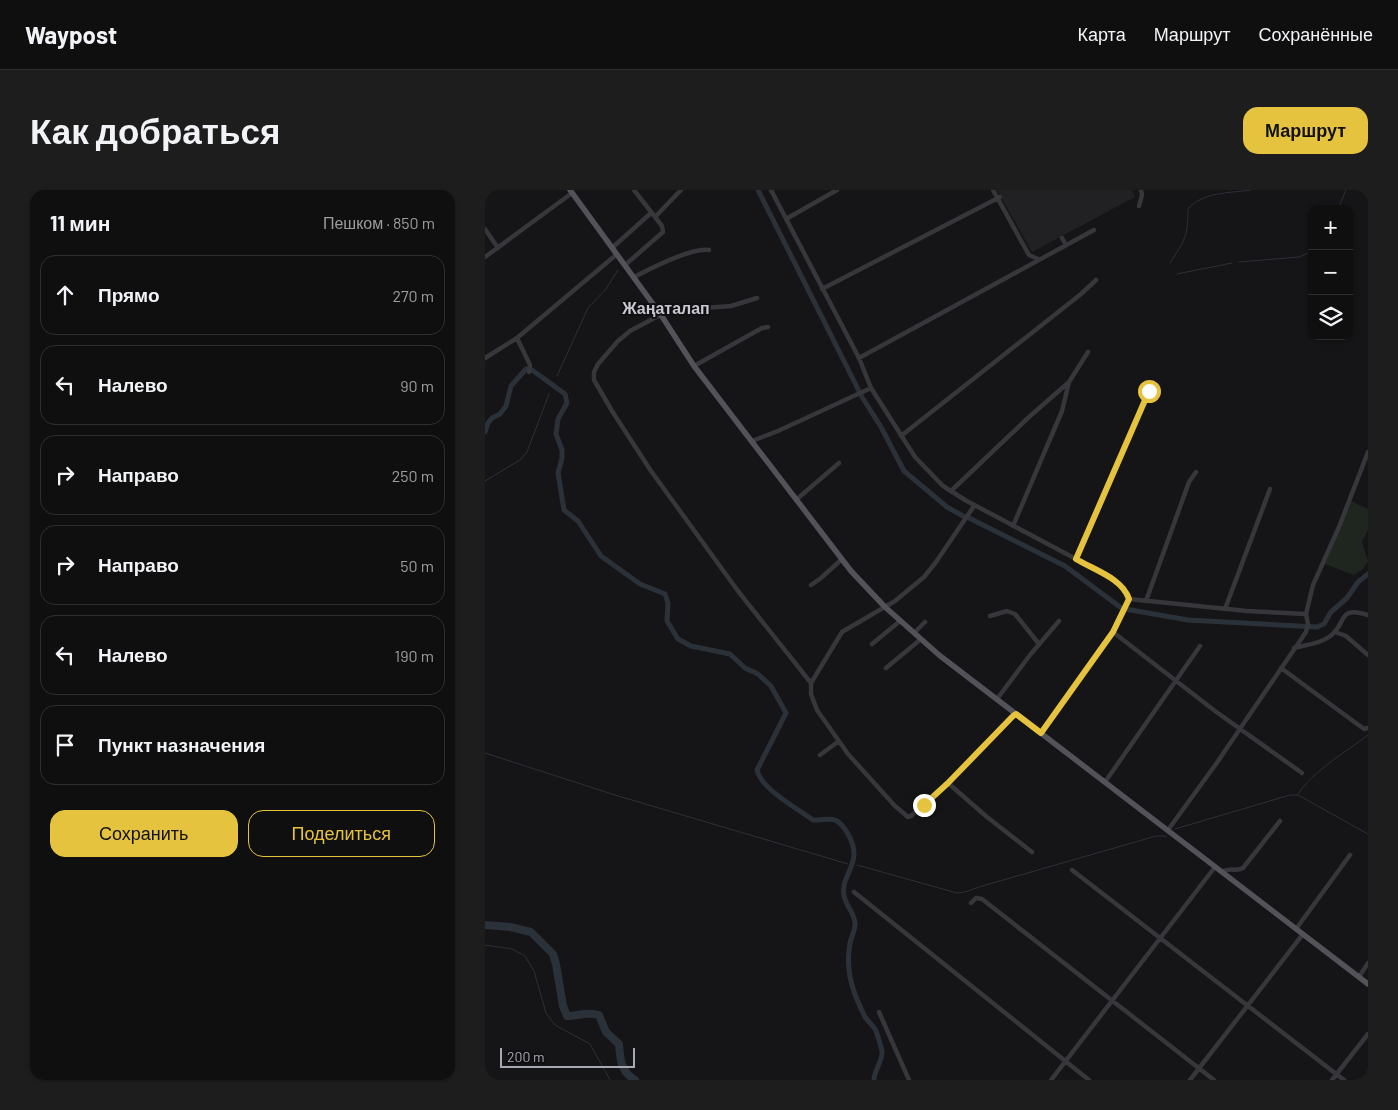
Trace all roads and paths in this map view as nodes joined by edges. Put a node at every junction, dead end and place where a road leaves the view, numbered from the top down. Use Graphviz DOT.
graph roads {
  1 [pos="634,190"];
  2 [pos="681,190"];
  3 [pos="771,190"];
  4 [pos="837,190"];
  5 [pos="993,190"];
  6 [pos="1141,190"];
  7 [pos="571,191"];
  8 [pos="999,198"];
  9 [pos="1139,206"];
  10 [pos="651,213"];
  11 [pos="655,217"];
  12 [pos="785,219"];
  13 [pos="485,229"];
  14 [pos="1094,230"];
  15 [pos="1062,238"];
  16 [pos="1066,245"];
  17 [pos="613,247"];
  18 [pos="498,248"];
  19 [pos="709,250"];
  20 [pos="617,254"];
  21 [pos="485,257"];
  22 [pos="1038,259"];
  23 [pos="625,265"];
  24 [pos="634,277"];
  25 [pos="1096,280"];
  26 [pos="822,289"];
  27 [pos="757,298"];
  28 [pos="661,315"];
  29 [pos="768,327"];
  30 [pos="517,338"];
  31 [pos="1089,352"];
  32 [pos="485,358"];
  33 [pos="859,358"];
  34 [pos="693,366"];
  35 [pos="530,370"];
  36 [pos="1069,382"];
  37 [pos="871,388"];
  38 [pos="1149,391"];
  39 [pos="901,436"];
  40 [pos="752,441"];
  41 [pos="1368,452"];
  42 [pos="839,463"];
  43 [pos="1196,472"];
  44 [pos="1270,489"];
  45 [pos="951,491"];
  46 [pos="797,499"];
  47 [pos="974,506"];
  48 [pos="1013,526"];
  49 [pos="842,559"];
  50 [pos="1076,559"];
  51 [pos="811,585"];
  52 [pos="1129,599"];
  53 [pos="1145,601"];
  54 [pos="885,607"];
  55 [pos="1225,608"];
  56 [pos="1306,614"];
  57 [pos="1368,615"];
  58 [pos="991,616"];
  59 [pos="900,621"];
  60 [pos="1059,621"];
  61 [pos="925,622"];
  62 [pos="1113,632"];
  63 [pos="1335,632"];
  64 [pos="914,633"];
  65 [pos="921,639"];
  66 [pos="872,644"];
  67 [pos="1039,644"];
  68 [pos="1199,646"];
  69 [pos="1294,648"];
  70 [pos="1368,654"];
  71 [pos="887,668"];
  72 [pos="1281,668"];
  73 [pos="1176,680"];
  74 [pos="811,683"];
  75 [pos="997,699"];
  76 [pos="1016,714"];
  77 [pos="1239,728"];
  78 [pos="1368,728"];
  79 [pos="1041,733"];
  80 [pos="839,742"];
  81 [pos="820,754"];
  82 [pos="1302,773"];
  83 [pos="1105,782"];
  84 [pos="948,783"];
  85 [pos="1280,821"];
  86 [pos="1168,830"];
  87 [pos="1032,852"];
  88 [pos="1351,855"];
  89 [pos="1215,866"];
  90 [pos="1072,870"];
  91 [pos="1222,872"];
  92 [pos="854,892"];
  93 [pos="971,903"];
  94 [pos="1296,929"];
  95 [pos="1303,934"];
  96 [pos="1160,938"];
  97 [pos="1368,963"];
  98 [pos="1359,977"];
  99 [pos="1368,984"];
  100 [pos="1112,1000"];
  101 [pos="1248,1006"];
  102 [pos="879,1012"];
  103 [pos="1368,1034"];
  104 [pos="1065,1061"];
  105 [pos="1199,1068"];
  106 [pos="1336,1075"];
  107 [pos="909,1080"];
  108 [pos="1051,1080"];
  109 [pos="1089,1080"];
  110 [pos="1190,1080"];
  111 [pos="1214,1080"];
  112 [pos="1332,1080"];
  113 [pos="1344,1080"];
  1 -- 10 [label="street"];
  2 -- 11 [label="street"];
  3 -- 12 [label="street"];
  4 -- 12 [label="street"];
  5 -- 8 [label="street"];
  6 -- 9 [label="street"];
  7 -- 17 [label="main road"];
  7 -- 18 [label="street"];
  8 -- 22 [label="street"];
  8 -- 26 [label="street"];
  10 -- 11 [label="street"];
  10 -- 17 [label="street"];
  11 -- 23 [label="street"];
  12 -- 26 [label="street"];
  13 -- 18 [label="street"];
  14 -- 16 [label="street"];
  15 -- 16 [label="street"];
  16 -- 22 [label="street"];
  17 -- 20 [label="main road"];
  18 -- 21 [label="street"];
  19 -- 24 [label="street"];
  20 -- 23 [label="main road"];
  20 -- 30 [label="street"];
  22 -- 33 [label="street"];
  23 -- 24 [label="main road"];
  24 -- 28 [label="main road"];
  25 -- 39 [label="street"];
  26 -- 33 [label="street"];
  27 -- 28 [label="street"];
  28 -- 34 [label="main road"];
  28 -- 74 [label="street"];
  29 -- 34 [label="street"];
  30 -- 32 [label="street"];
  30 -- 35 [label="street"];
  31 -- 36 [label="street"];
  33 -- 37 [label="street"];
  34 -- 40 [label="main road"];
  36 -- 45 [label="street"];
  36 -- 48 [label="street"];
  37 -- 39 [label="street"];
  37 -- 40 [label="street"];
  38 -- 50 [label="street"];
  39 -- 45 [label="street"];
  40 -- 46 [label="main road"];
  41 -- 56 [label="street"];
  42 -- 46 [label="street"];
  43 -- 53 [label="street"];
  44 -- 55 [label="street"];
  45 -- 47 [label="street"];
  46 -- 49 [label="main road"];
  47 -- 48 [label="street"];
  47 -- 54 [label="street"];
  48 -- 50 [label="street"];
  49 -- 51 [label="street"];
  49 -- 54 [label="main road"];
  50 -- 52 [label="street"];
  52 -- 53 [label="street"];
  52 -- 62 [label="street"];
  53 -- 55 [label="street"];
  54 -- 59 [label="main road"];
  54 -- 74 [label="street"];
  55 -- 56 [label="street"];
  56 -- 69 [label="street"];
  57 -- 63 [label="street"];
  58 -- 67 [label="street"];
  59 -- 64 [label="main road"];
  59 -- 66 [label="street"];
  60 -- 67 [label="street"];
  61 -- 64 [label="street"];
  62 -- 73 [label="street"];
  62 -- 79 [label="street"];
  63 -- 69 [label="street"];
  63 -- 70 [label="street"];
  64 -- 65 [label="main road"];
  65 -- 71 [label="street"];
  65 -- 75 [label="main road"];
  67 -- 75 [label="street"];
  68 -- 73 [label="street"];
  69 -- 72 [label="street"];
  72 -- 77 [label="street"];
  72 -- 78 [label="street"];
  73 -- 77 [label="street"];
  73 -- 83 [label="street"];
  74 -- 80 [label="street"];
  75 -- 76 [label="main road"];
  76 -- 79 [label="main road"];
  76 -- 84 [label="street"];
  77 -- 82 [label="street"];
  77 -- 86 [label="street"];
  79 -- 83 [label="main road"];
  80 -- 81 [label="street"];
  80 -- 84 [label="street"];
  83 -- 86 [label="main road"];
  84 -- 87 [label="street"];
  85 -- 91 [label="street"];
  86 -- 89 [label="main road"];
  88 -- 94 [label="street"];
  89 -- 91 [label="main road"];
  89 -- 96 [label="street"];
  90 -- 96 [label="street"];
  91 -- 94 [label="main road"];
  92 -- 104 [label="street"];
  93 -- 100 [label="street"];
  94 -- 95 [label="main road"];
  95 -- 98 [label="main road"];
  95 -- 101 [label="street"];
  96 -- 100 [label="street"];
  96 -- 101 [label="street"];
  97 -- 98 [label="street"];
  98 -- 99 [label="main road"];
  100 -- 104 [label="street"];
  100 -- 105 [label="street"];
  101 -- 105 [label="street"];
  101 -- 106 [label="street"];
  102 -- 107 [label="street"];
  103 -- 106 [label="street"];
  104 -- 108 [label="street"];
  104 -- 109 [label="street"];
  105 -- 110 [label="street"];
  105 -- 111 [label="street"];
  106 -- 112 [label="street"];
  106 -- 113 [label="street"];
}
